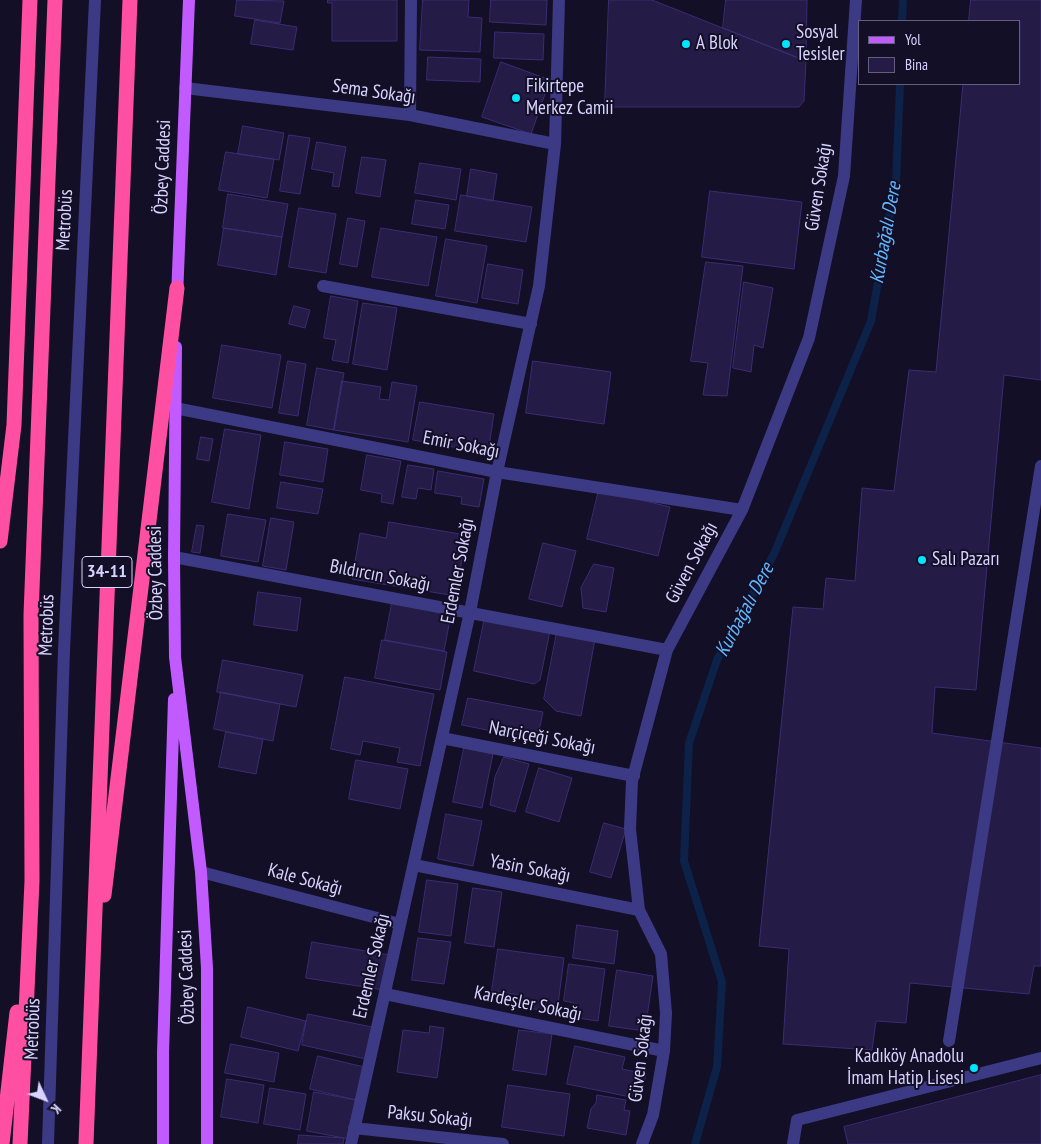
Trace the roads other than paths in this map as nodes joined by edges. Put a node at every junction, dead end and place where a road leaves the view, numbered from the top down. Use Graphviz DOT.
graph roads {
  1 [pos="30,0"];
  2 [pos="55,0"];
  3 [pos="86,0"];
  4 [pos="94,0"];
  5 [pos="130,0"];
  6 [pos="189,0"];
  7 [pos="411,0"];
  8 [pos="559,0"];
  9 [pos="856,0"];
  10 [pos="185,88"];
  11 [pos="88,107"];
  12 [pos="410,115"];
  13 [pos="555,144"];
  14 [pos="323,286"];
  15 [pos="177,288"];
  16 [pos="531,324"];
  17 [pos="175,408"];
  18 [pos="1041,466"];
  19 [pos="496,472"];
  20 [pos="742,510"];
  21 [pos="0,541"];
  22 [pos="174,557"];
  23 [pos="470,612"];
  24 [pos="667,650"];
  25 [pos="176,657"];
  26 [pos="442,738"];
  27 [pos="634,776"];
  28 [pos="414,865"];
  29 [pos="201,872"];
  30 [pos="32,881"];
  31 [pos="639,910"];
  32 [pos="400,924"];
  33 [pos="385,994"];
  34 [pos="90,1008"];
  35 [pos="949,1041"];
  36 [pos="664,1051"];
  37 [pos="1041,1058"];
  38 [pos="207,1125"];
  39 [pos="354,1128"];
  40 [pos="2,1144"];
  41 [pos="20,1144"];
  42 [pos="48,1144"];
  43 [pos="86,1144"];
  44 [pos="163,1144"];
  45 [pos="202,1144"];
  46 [pos="207,1144"];
  47 [pos="350,1144"];
  48 [pos="503,1144"];
  49 [pos="642,1144"];
  50 [pos="793,1144"];
  1 -- 21 [label="highway"];
  2 -- 30 [label="highway"];
  3 -- 11 [label="street, Metrobüs"];
  4 -- 11 [label="street, Metrobüs"];
  5 -- 34 [label="highway, 34-11"];
  6 -- 10 [label="main road, Özbey Caddesi"];
  7 -- 12 [label="street"];
  8 -- 13 [label="street, Erdemler Sokağı"];
  9 -- 20 [label="street, Güven Sokağı"];
  10 -- 12 [label="street, Sema Sokağı"];
  10 -- 15 [label="main road, Özbey Caddesi"];
  11 -- 42 [label="street, Metrobüs"];
  12 -- 13 [label="street, Sema Sokağı"];
  13 -- 16 [label="street, Erdemler Sokağı"];
  14 -- 16 [label="street"];
  15 -- 17 [label="main road, Özbey Caddesi"];
  15 -- 34 [label="highway"];
  16 -- 19 [label="street, Erdemler Sokağı"];
  17 -- 19 [label="street, Emir Sokağı"];
  17 -- 22 [label="main road, Özbey Caddesi"];
  18 -- 35 [label="street"];
  19 -- 20 [label="street, Emir Sokağı"];
  19 -- 23 [label="street, Erdemler Sokağı"];
  20 -- 24 [label="street, Güven Sokağı"];
  22 -- 23 [label="street, Bıldırcın Sokağı"];
  22 -- 25 [label="main road, Özbey Caddesi"];
  23 -- 24 [label="street, Bıldırcın Sokağı"];
  23 -- 26 [label="street, Erdemler Sokağı"];
  24 -- 27 [label="street, Güven Sokağı"];
  25 -- 29 [label="main road, Özbey Caddesi"];
  25 -- 44 [label="main road"];
  26 -- 27 [label="street, Narçiçeği Sokağı"];
  26 -- 28 [label="street, Erdemler Sokağı"];
  27 -- 31 [label="street, Güven Sokağı"];
  28 -- 31 [label="street, Yasin Sokağı"];
  28 -- 32 [label="street, Erdemler Sokağı"];
  29 -- 32 [label="street, Kale Sokağı"];
  29 -- 38 [label="main road, Özbey Caddesi"];
  30 -- 40 [label="highway"];
  30 -- 41 [label="highway"];
  31 -- 36 [label="street, Güven Sokağı"];
  32 -- 33 [label="street, Erdemler Sokağı"];
  33 -- 36 [label="street, Kardeşler Sokağı"];
  33 -- 39 [label="street, Erdemler Sokağı"];
  34 -- 43 [label="highway, 34-11"];
  36 -- 49 [label="street, Güven Sokağı"];
  37 -- 50 [label="street"];
  38 -- 45 [label="main road"];
  38 -- 46 [label="main road, Özbey Caddesi"];
  39 -- 47 [label="street, Erdemler Sokağı"];
  39 -- 48 [label="street, Paksu Sokağı"];
}
